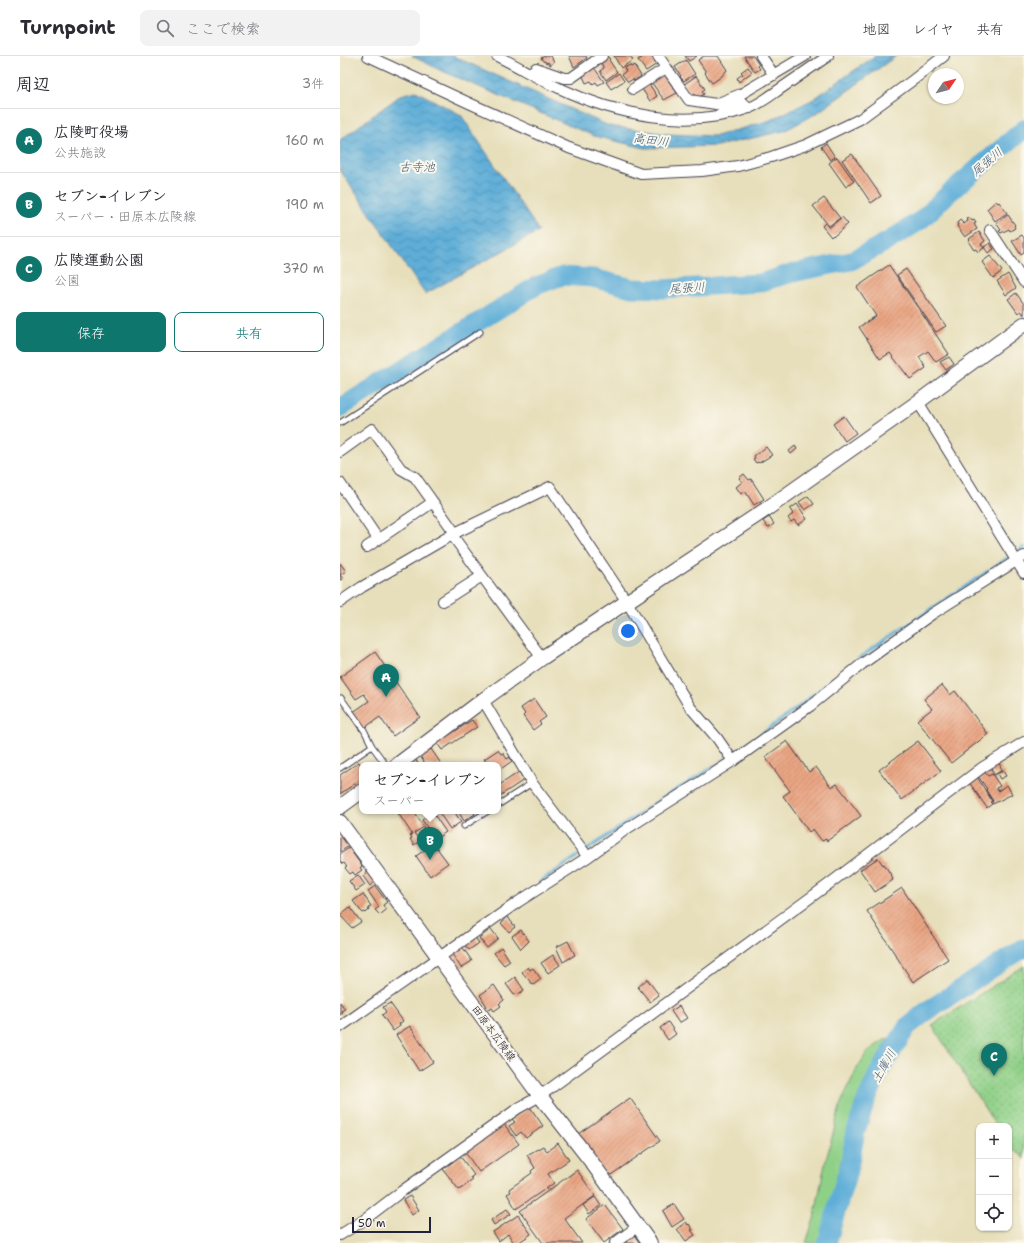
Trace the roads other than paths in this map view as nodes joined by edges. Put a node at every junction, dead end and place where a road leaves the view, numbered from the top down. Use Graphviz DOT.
graph roads {
  1 [pos="368,56"];
  2 [pos="497,56"];
  3 [pos="602,56"];
  4 [pos="658,56"];
  5 [pos="761,56"];
  6 [pos="805,56"];
  7 [pos="828,56"];
  8 [pos="944,56"];
  9 [pos="666,68"];
  10 [pos="530,73"];
  11 [pos="774,75"];
  12 [pos="633,89"];
  13 [pos="716,104"];
  14 [pos="750,108"];
  15 [pos="990,230"];
  16 [pos="1024,282"];
  17 [pos="1024,324"];
  18 [pos="480,332"];
  19 [pos="918,402"];
  20 [pos="340,423"];
  21 [pos="340,452"];
  22 [pos="340,483"];
  23 [pos="433,502"];
  24 [pos="454,534"];
  25 [pos="378,539"];
  26 [pos="367,546"];
  27 [pos="1020,559"];
  28 [pos="1024,573"];
  29 [pos="482,576"];
  30 [pos="443,601"];
  31 [pos="340,602"];
  32 [pos="627,602"];
  33 [pos="542,658"];
  34 [pos="340,699"];
  35 [pos="483,700"];
  36 [pos="1024,742"];
  37 [pos="372,746"];
  38 [pos="734,761"];
  39 [pos="384,762"];
  40 [pos="401,762"];
  41 [pos="340,768"];
  42 [pos="532,783"];
  43 [pos="359,793"];
  44 [pos="501,803"];
  45 [pos="340,807"];
  46 [pos="483,814"];
  47 [pos="340,822"];
  48 [pos="464,826"];
  49 [pos="585,853"];
  50 [pos="440,958"];
  51 [pos="340,1028"];
  52 [pos="540,1096"];
  53 [pos="638,1226"];
  54 [pos="340,1235"];
  55 [pos="615,1243"];
  56 [pos="650,1243"];
  1 -- 8 [label="street"];
  2 -- 10 [label="street"];
  3 -- 10 [label="street"];
  4 -- 9 [label="street"];
  5 -- 11 [label="street"];
  6 -- 11 [label="street"];
  7 -- 14 [label="street"];
  9 -- 12 [label="street"];
  9 -- 13 [label="street"];
  10 -- 14 [label="street"];
  11 -- 13 [label="street"];
  13 -- 14 [label="street"];
  15 -- 16 [label="street"];
  17 -- 19 [label="street"];
  18 -- 20 [label="lane"];
  19 -- 27 [label="street"];
  19 -- 32 [label="street"];
  21 -- 23 [label="street"];
  22 -- 25 [label="street"];
  23 -- 24 [label="street"];
  23 -- 25 [label="street"];
  24 -- 29 [label="street"];
  24 -- 31 [label="street"];
  24 -- 32 [label="street"];
  25 -- 26 [label="street"];
  27 -- 28 [label="street"];
  27 -- 38 [label="street"];
  29 -- 30 [label="street"];
  29 -- 33 [label="street"];
  32 -- 33 [label="street"];
  32 -- 38 [label="street"];
  33 -- 35 [label="street"];
  34 -- 37 [label="lane"];
  35 -- 40 [label="street"];
  35 -- 42 [label="street"];
  36 -- 52 [label="street"];
  37 -- 39 [label="lane"];
  37 -- 41 [label="lane"];
  38 -- 49 [label="street"];
  42 -- 44 [label="lane"];
  42 -- 49 [label="street"];
  43 -- 45 [label="street"];
  46 -- 48 [label="lane"];
  47 -- 50 [label="street, 田原本広陵線"];
  49 -- 50 [label="street"];
  50 -- 51 [label="street"];
  50 -- 52 [label="street, 田原本広陵線"];
  52 -- 53 [label="street, 田原本広陵線"];
  52 -- 54 [label="street"];
  53 -- 55 [label="street"];
  53 -- 56 [label="street, 田原本広陵線"];
}
